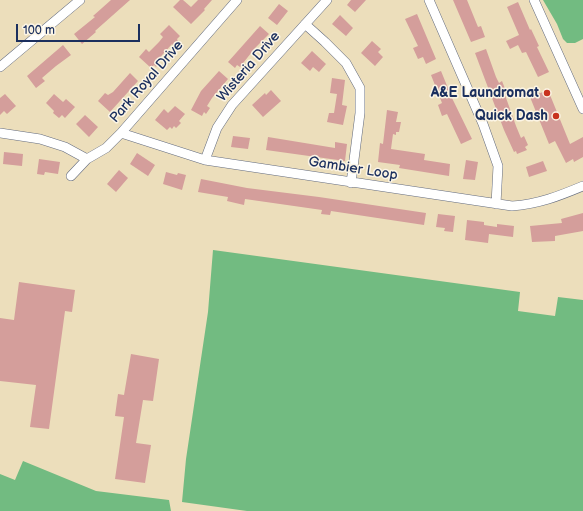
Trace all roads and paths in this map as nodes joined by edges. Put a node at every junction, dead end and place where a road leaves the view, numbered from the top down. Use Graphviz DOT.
graph roads {
  1 [pos="80,0"];
  2 [pos="237,0"];
  3 [pos="327,0"];
  4 [pos="429,0"];
  5 [pos="534,0"];
  6 [pos="305,24"];
  7 [pos="0,67"];
  8 [pos="583,109"];
  9 [pos="0,133"];
  10 [pos="121,133"];
  11 [pos="87,159"];
  12 [pos="205,160"];
  13 [pos="71,176"];
  14 [pos="351,183"];
  15 [pos="583,186"];
  16 [pos="496,204"];
  1 -- 7 [label="street"];
  2 -- 10 [label="street, Park Royal Drive"];
  3 -- 6 [label="street, Wisteria Drive"];
  4 -- 16 [label="street"];
  5 -- 8 [label="street"];
  6 -- 12 [label="street, Wisteria Drive"];
  6 -- 14 [label="street"];
  9 -- 11 [label="street"];
  10 -- 11 [label="street, Park Royal Drive"];
  10 -- 12 [label="street, Gambier Loop"];
  11 -- 13 [label="street, Park Royal Drive"];
  12 -- 14 [label="street, Gambier Loop"];
  14 -- 16 [label="street, Gambier Loop"];
  15 -- 16 [label="street, Gambier Loop"];
}
